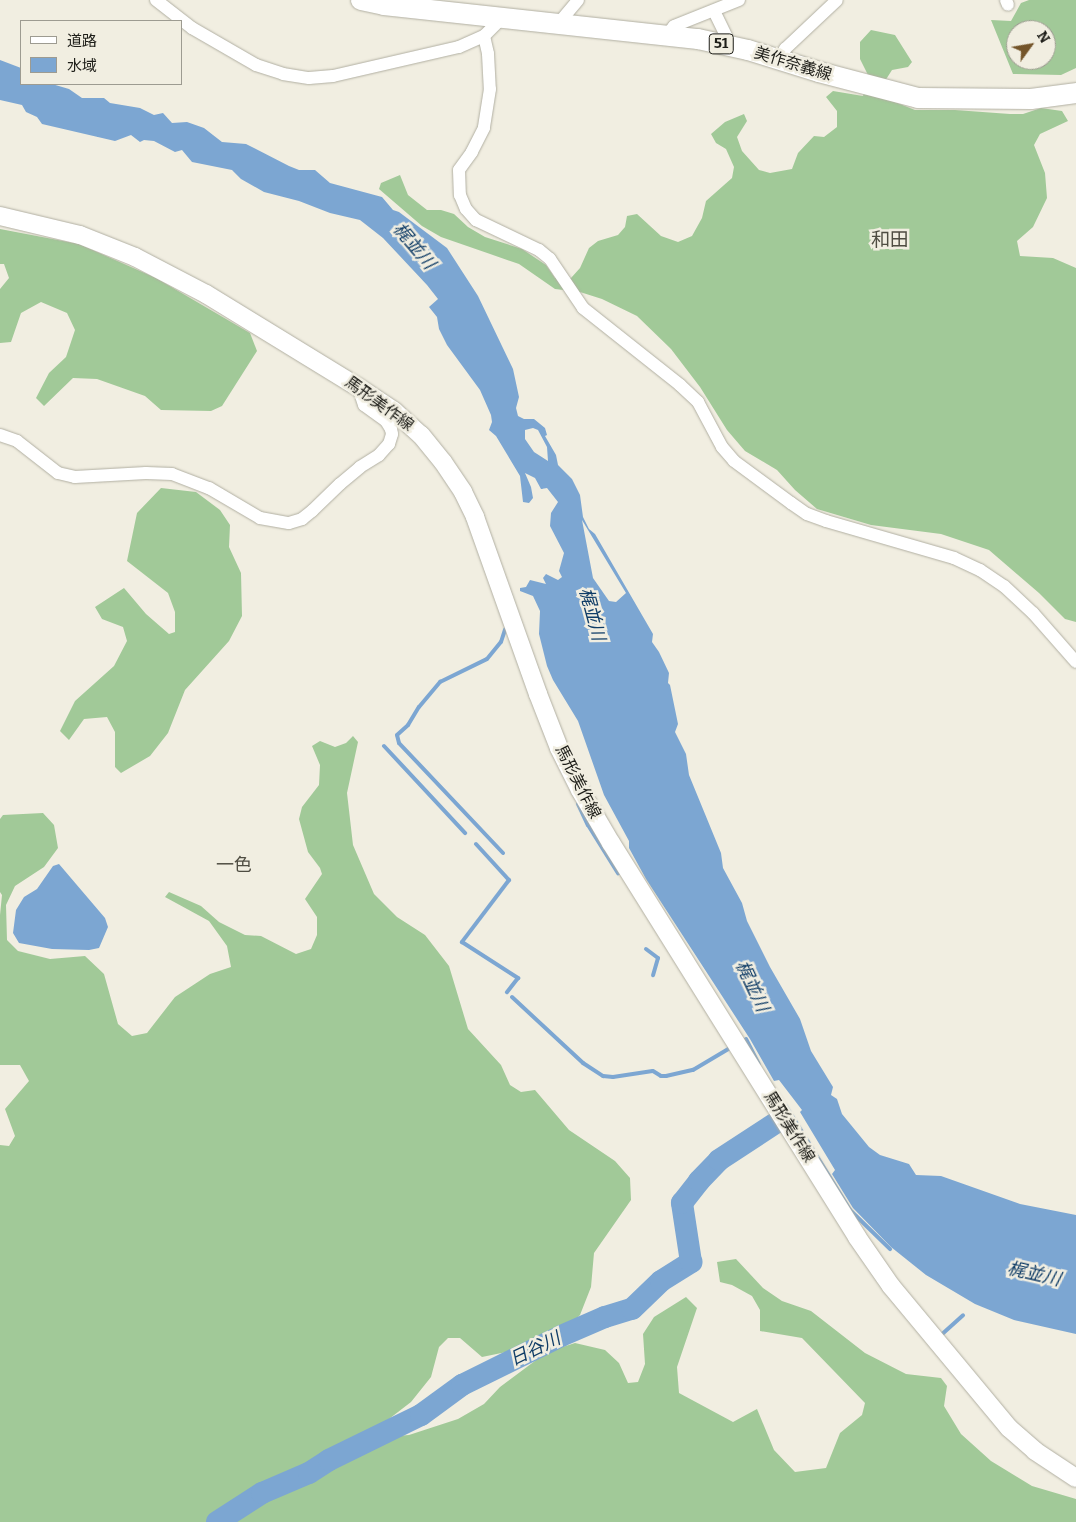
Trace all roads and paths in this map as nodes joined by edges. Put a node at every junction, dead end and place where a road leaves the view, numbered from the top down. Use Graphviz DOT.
graph roads {
  1 [pos="156,0"];
  2 [pos="361,0"];
  3 [pos="578,0"];
  4 [pos="739,0"];
  5 [pos="837,0"];
  6 [pos="714,11"];
  7 [pos="502,18"];
  8 [pos="182,20"];
  9 [pos="182,20"];
  10 [pos="558,24"];
  11 [pos="667,35"];
  12 [pos="484,36"];
  13 [pos="725,44"];
  14 [pos="778,60"];
  15 [pos="1076,93"];
  16 [pos="0,216"];
  17 [pos="358,386"];
  18 [pos="0,435"];
  19 [pos="1076,662"];
  20 [pos="1076,1478"];
  1 -- 8 [label="street"];
  2 -- 7 [label="main road, 美作奈義線 / 51"];
  3 -- 10 [label="street"];
  4 -- 6 [label="street"];
  5 -- 14 [label="street"];
  6 -- 11 [label="street"];
  6 -- 13 [label="street"];
  7 -- 10 [label="main road, 美作奈義線 / 51"];
  7 -- 12 [label="street"];
  9 -- 12 [label="street"];
  10 -- 11 [label="main road, 美作奈義線 / 51"];
  11 -- 13 [label="main road, 美作奈義線 / 51"];
  12 -- 19 [label="street"];
  13 -- 14 [label="main road, 美作奈義線 / 51"];
  14 -- 15 [label="main road, 美作奈義線 / 51"];
  16 -- 17 [label="main road, 馬形美作線"];
  17 -- 18 [label="street"];
  17 -- 20 [label="main road, 馬形美作線"];
}
